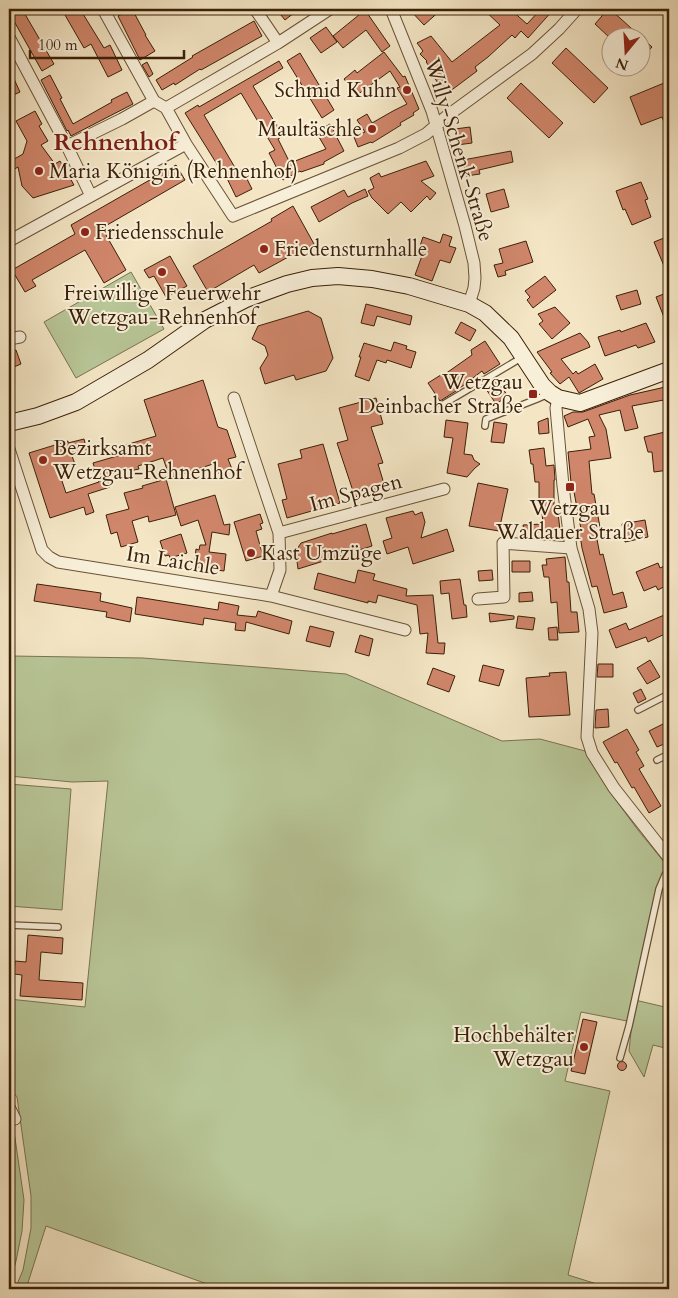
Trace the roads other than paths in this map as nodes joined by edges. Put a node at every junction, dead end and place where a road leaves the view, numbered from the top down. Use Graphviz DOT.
graph roads {
  1 [pos="103,9"];
  2 [pos="255,9"];
  3 [pos="330,9"];
  4 [pos="391,9"];
  5 [pos="577,9"];
  6 [pos="9,37"];
  7 [pos="278,44"];
  8 [pos="154,102"];
  9 [pos="166,108"];
  10 [pos="436,126"];
  11 [pos="186,144"];
  12 [pos="67,146"];
  13 [pos="91,196"];
  14 [pos="9,241"];
  15 [pos="469,304"];
  16 [pos="523,356"];
  17 [pos="669,370"];
  18 [pos="554,396"];
  19 [pos="234,398"];
  20 [pos="442,405"];
  21 [pos="9,423"];
  22 [pos="485,426"];
  23 [pos="9,449"];
  24 [pos="444,489"];
  25 [pos="279,533"];
  26 [pos="572,548"];
  27 [pos="271,596"];
  28 [pos="478,599"];
  29 [pos="405,630"];
  30 [pos="669,694"];
  31 [pos="638,710"];
  32 [pos="669,754"];
  33 [pos="657,760"];
  34 [pos="669,858"];
  35 [pos="669,869"];
  36 [pos="9,925"];
  37 [pos="58,926"];
  38 [pos="620,1058"];
  39 [pos="9,1107"];
  40 [pos="15,1119"];
  1 -- 8 [label="street"];
  2 -- 7 [label="street"];
  3 -- 7 [label="street"];
  4 -- 10 [label="street, Willy-Schenk-Straße"];
  5 -- 10 [label="street"];
  6 -- 12 [label="street"];
  7 -- 9 [label="street"];
  8 -- 9 [label="street"];
  8 -- 12 [label="street"];
  9 -- 11 [label="street"];
  10 -- 11 [label="street"];
  10 -- 15 [label="street, Willy-Schenk-Straße"];
  11 -- 13 [label="street"];
  12 -- 13 [label="street"];
  13 -- 14 [label="street"];
  15 -- 16 [label="street"];
  15 -- 21 [label="street"];
  16 -- 18 [label="street"];
  16 -- 20 [label="lane"];
  17 -- 18 [label="street"];
  18 -- 22 [label="lane"];
  18 -- 26 [label="street"];
  19 -- 25 [label="street"];
  23 -- 27 [label="street, Im Laichle"];
  24 -- 25 [label="street, Im Spagen"];
  25 -- 27 [label="street"];
  26 -- 28 [label="street"];
  26 -- 34 [label="street"];
  27 -- 29 [label="street, Im Laichle"];
  30 -- 31 [label="lane"];
  32 -- 33 [label="lane"];
  35 -- 38 [label="lane"];
  36 -- 37 [label="lane"];
  39 -- 40 [label="street"];
}
